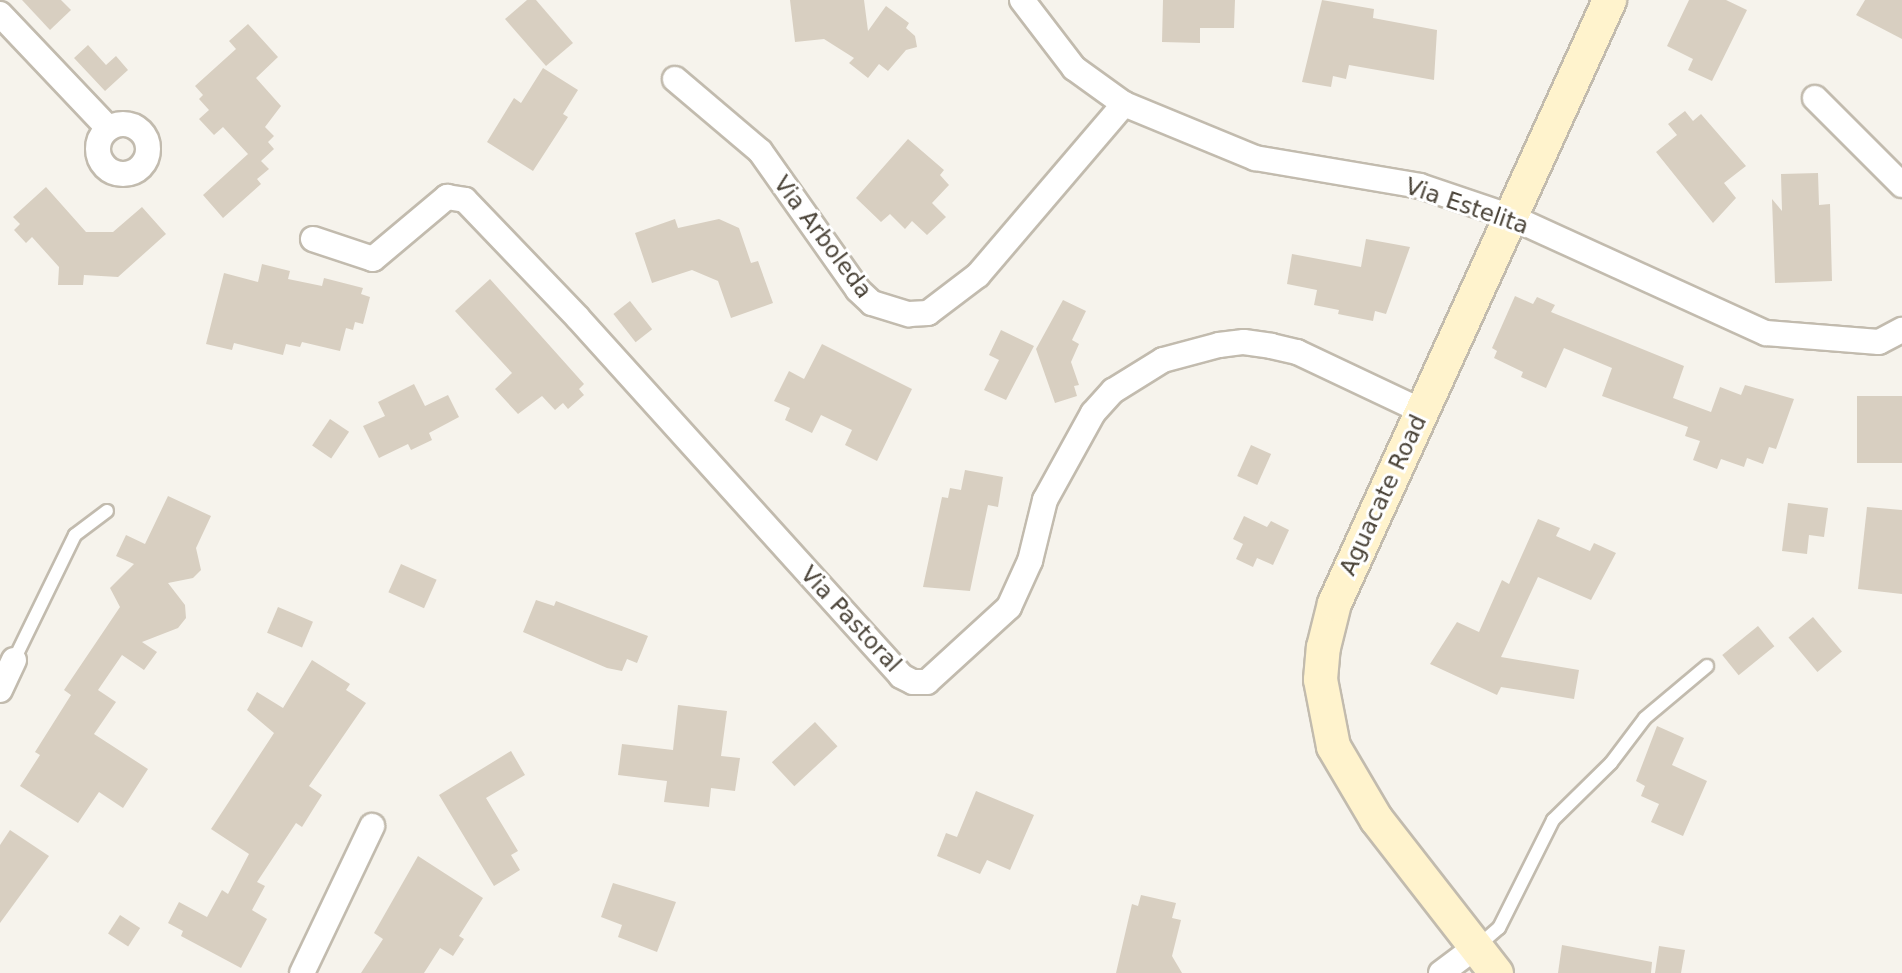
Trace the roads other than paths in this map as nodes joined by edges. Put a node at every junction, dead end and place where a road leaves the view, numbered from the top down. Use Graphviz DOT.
graph roads {
  1 [pos="1022,0"];
  2 [pos="1609,0"];
  3 [pos="0,14"];
  4 [pos="675,79"];
  5 [pos="1815,98"];
  6 [pos="1124,104"];
  7 [pos="108,128"];
  8 [pos="1902,185"];
  9 [pos="1511,217"];
  10 [pos="313,239"];
  11 [pos="1902,330"];
  12 [pos="1422,411"];
  13 [pos="107,511"];
  14 [pos="14,660"];
  15 [pos="1707,666"];
  16 [pos="0,690"];
  17 [pos="372,826"];
  18 [pos="1477,946"];
  19 [pos="302,973"];
  20 [pos="1441,973"];
  21 [pos="1496,973"];
  1 -- 6 [label="street, Via Estelita"];
  2 -- 9 [label="street, Aguacate Road"];
  3 -- 7 [label="street"];
  4 -- 6 [label="street, Via Arboleda"];
  5 -- 8 [label="street"];
  6 -- 9 [label="street, Via Estelita"];
  9 -- 11 [label="street, Via Estelita"];
  9 -- 12 [label="street, Aguacate Road"];
  10 -- 12 [label="street, Via Pastoral"];
  12 -- 18 [label="street, Aguacate Road"];
  13 -- 14 [label="lane"];
  14 -- 16 [label="street"];
  15 -- 18 [label="lane"];
  17 -- 19 [label="street"];
  18 -- 20 [label="street"];
  18 -- 21 [label="street, Aguacate Road"];
}
